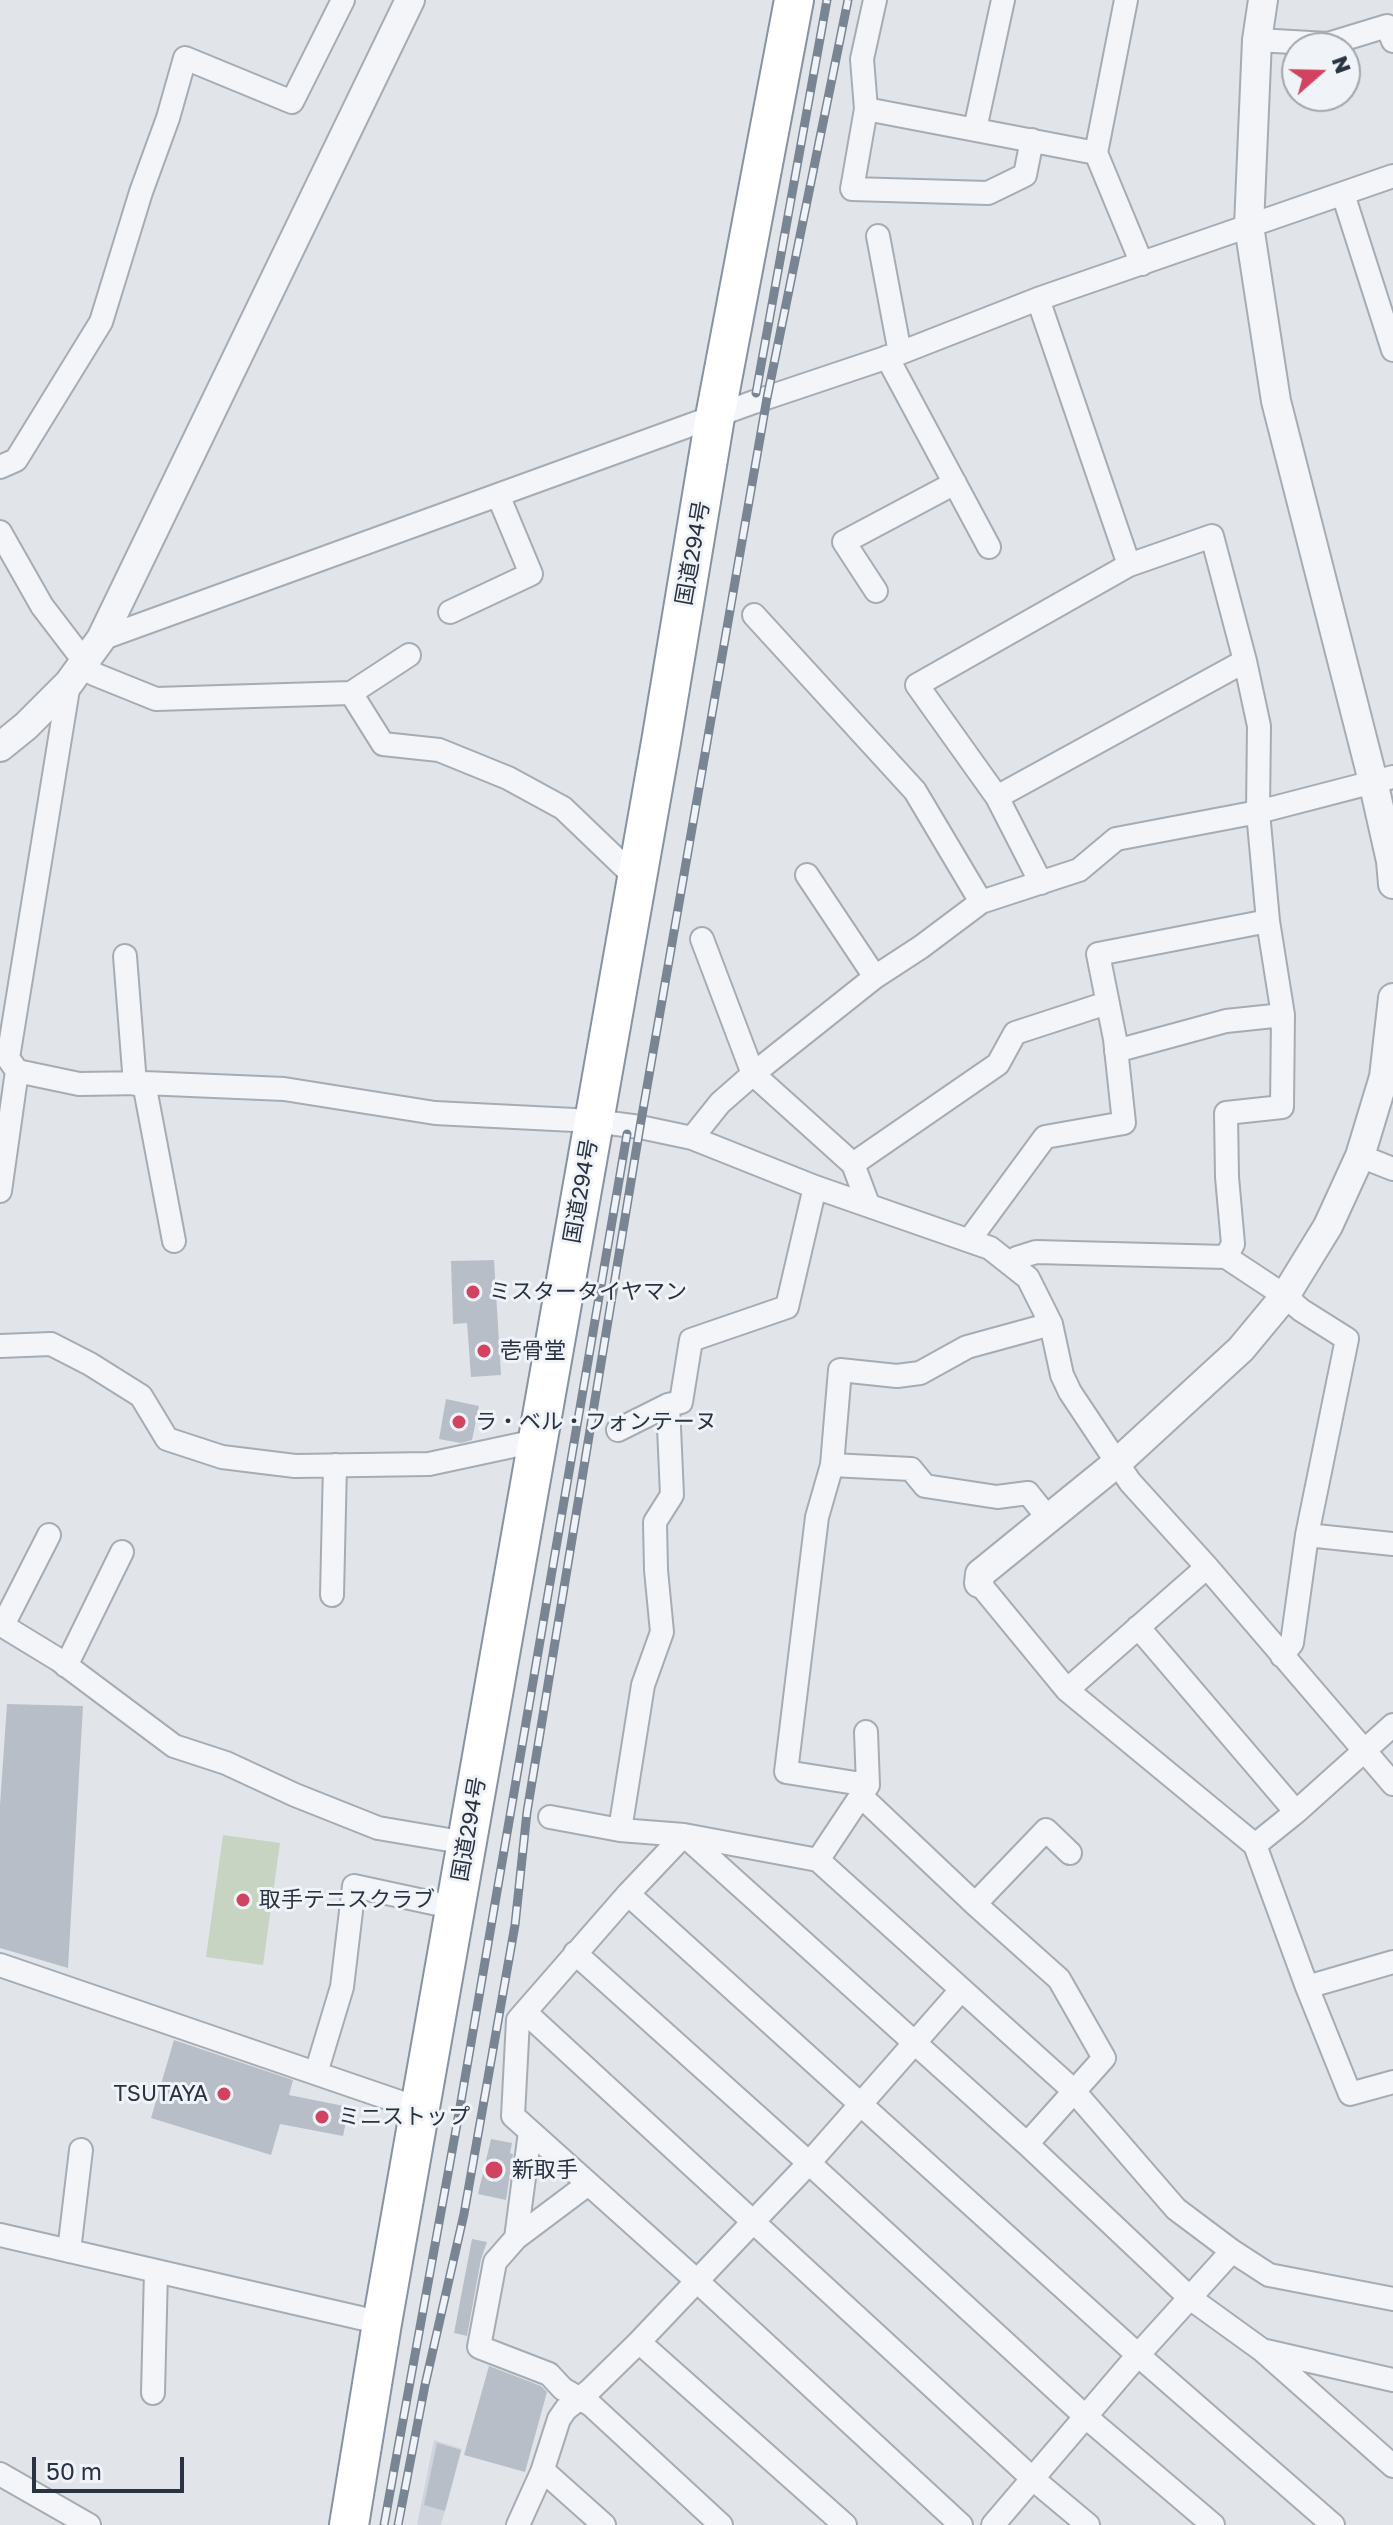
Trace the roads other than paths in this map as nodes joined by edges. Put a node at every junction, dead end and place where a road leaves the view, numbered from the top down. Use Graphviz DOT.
graph roads {
  1 [pos="343,0"];
  2 [pos="410,0"];
  3 [pos="794,0"];
  4 [pos="875,0"];
  5 [pos="1003,0"];
  6 [pos="1126,0"];
  7 [pos="1263,0"];
  8 [pos="1257,40"];
  9 [pos="1393,41"];
  10 [pos="866,109"];
  11 [pos="975,129"];
  12 [pos="1032,140"];
  13 [pos="1096,153"];
  14 [pos="1393,176"];
  15 [pos="1343,194"];
  16 [pos="1249,226"];
  17 [pos="878,236"];
  18 [pos="1142,264"];
  19 [pos="1038,299"];
  20 [pos="1393,350"];
  21 [pos="893,355"];
  22 [pos="715,417"];
  23 [pos="0,467"];
  24 [pos="955,483"];
  25 [pos="498,495"];
  26 [pos="0,532"];
  27 [pos="989,547"];
  28 [pos="1129,565"];
  29 [pos="876,591"];
  30 [pos="450,612"];
  31 [pos="754,615"];
  32 [pos="101,639"];
  33 [pos="409,655"];
  34 [pos="1245,661"];
  35 [pos="76,672"];
  36 [pos="351,693"];
  37 [pos="13,726"];
  38 [pos="0,747"];
  39 [pos="1383,779"];
  40 [pos="997,797"];
  41 [pos="1258,812"];
  42 [pos="807,875"];
  43 [pos="636,878"];
  44 [pos="1041,883"];
  45 [pos="1393,884"];
  46 [pos="981,902"];
  47 [pos="1268,921"];
  48 [pos="702,939"];
  49 [pos="125,956"];
  50 [pos="875,977"];
  51 [pos="1393,998"];
  52 [pos="1107,1003"];
  53 [pos="1283,1015"];
  54 [pos="1116,1051"];
  55 [pos="8,1061"];
  56 [pos="753,1074"];
  57 [pos="139,1084"];
  58 [pos="594,1121"];
  59 [pos="692,1138"];
  60 [pos="1360,1156"];
  61 [pos="853,1164"];
  62 [pos="1393,1169"];
  63 [pos="815,1187"];
  64 [pos="0,1191"];
  65 [pos="868,1204"];
  66 [pos="970,1239"];
  67 [pos="174,1241"];
  68 [pos="1226,1257"];
  69 [pos="1011,1263"];
  70 [pos="1285,1296"];
  71 [pos="1051,1324"];
  72 [pos="0,1346"];
  73 [pos="668,1405"];
  74 [pos="618,1430"];
  75 [pos="536,1441"];
  76 [pos="1118,1462"];
  77 [pos="335,1465"];
  78 [pos="832,1465"];
  79 [pos="1048,1518"];
  80 [pos="49,1535"];
  81 [pos="1307,1535"];
  82 [pos="1393,1544"];
  83 [pos="122,1552"];
  84 [pos="1207,1567"];
  85 [pos="979,1583"];
  86 [pos="332,1595"];
  87 [pos="1,1625"];
  88 [pos="1138,1627"];
  89 [pos="1282,1656"];
  90 [pos="66,1666"];
  91 [pos="1067,1690"];
  92 [pos="1393,1725"];
  93 [pos="866,1732"];
  94 [pos="1363,1752"];
  95 [pos="1393,1784"];
  96 [pos="865,1791"];
  97 [pos="1296,1812"];
  98 [pos="550,1817"];
  99 [pos="620,1830"];
  100 [pos="684,1835"];
  101 [pos="467,1843"];
  102 [pos="1255,1845"];
  103 [pos="1070,1853"];
  104 [pos="818,1860"];
  105 [pos="628,1894"];
  106 [pos="975,1904"];
  107 [pos="456,1908"];
  108 [pos="575,1953"];
  109 [pos="1393,1962"];
  110 [pos="0,1965"];
  111 [pos="1307,1987"];
  112 [pos="961,1990"];
  113 [pos="525,2012"];
  114 [pos="914,2045"];
  115 [pos="316,2073"];
  116 [pos="1393,2082"];
  117 [pos="1073,2090"];
  118 [pos="860,2103"];
  119 [pos="420,2109"];
  120 [pos="530,2132"];
  121 [pos="1027,2144"];
  122 [pos="81,2150"];
  123 [pos="809,2163"];
  124 [pos="588,2184"];
  125 [pos="751,2222"];
  126 [pos="0,2235"];
  127 [pos="516,2238"];
  128 [pos="69,2251"];
  129 [pos="1232,2251"];
  130 [pos="156,2271"];
  131 [pos="697,2281"];
  132 [pos="1190,2298"];
  133 [pos="1393,2299"];
  134 [pos="382,2323"];
  135 [pos="639,2342"];
  136 [pos="1262,2350"];
  137 [pos="1138,2355"];
  138 [pos="1393,2380"];
  139 [pos="153,2393"];
  140 [pos="579,2398"];
  141 [pos="1086,2417"];
  142 [pos="1393,2466"];
  143 [pos="542,2472"];
  144 [pos="0,2474"];
  145 [pos="1033,2479"];
  146 [pos="89,2525"];
  147 [pos="349,2525"];
  148 [pos="518,2525"];
  149 [pos="604,2525"];
  150 [pos="721,2525"];
  151 [pos="845,2525"];
  152 [pos="961,2525"];
  153 [pos="993,2525"];
  154 [pos="1088,2525"];
  155 [pos="1213,2525"];
  156 [pos="1333,2525"];
  1 -- 23 [label="street"];
  2 -- 32 [label="street"];
  3 -- 22 [label="highway, 国道294号"];
  4 -- 10 [label="street"];
  5 -- 11 [label="street"];
  6 -- 13 [label="street"];
  7 -- 8 [label="street"];
  8 -- 9 [label="street"];
  8 -- 16 [label="street"];
  10 -- 11 [label="street"];
  10 -- 12 [label="street"];
  11 -- 12 [label="street"];
  12 -- 13 [label="street"];
  13 -- 18 [label="street"];
  14 -- 15 [label="street"];
  15 -- 16 [label="street"];
  15 -- 20 [label="street"];
  16 -- 18 [label="street"];
  16 -- 39 [label="street"];
  17 -- 21 [label="street"];
  18 -- 19 [label="street"];
  19 -- 21 [label="street"];
  19 -- 28 [label="street"];
  21 -- 22 [label="street"];
  21 -- 24 [label="street"];
  22 -- 25 [label="street"];
  22 -- 43 [label="highway, 国道294号"];
  24 -- 27 [label="street"];
  24 -- 29 [label="street"];
  25 -- 30 [label="street"];
  25 -- 32 [label="street"];
  26 -- 35 [label="street"];
  28 -- 34 [label="street"];
  28 -- 40 [label="street"];
  31 -- 46 [label="street"];
  32 -- 35 [label="street"];
  33 -- 36 [label="street"];
  34 -- 40 [label="street"];
  34 -- 41 [label="street"];
  35 -- 36 [label="street"];
  35 -- 37 [label="street"];
  35 -- 55 [label="street"];
  36 -- 43 [label="street"];
  37 -- 38 [label="street"];
  39 -- 41 [label="street"];
  39 -- 45 [label="street"];
  40 -- 44 [label="street"];
  41 -- 44 [label="street"];
  41 -- 47 [label="street"];
  42 -- 50 [label="street"];
  43 -- 58 [label="highway, 国道294号"];
  44 -- 46 [label="street"];
  46 -- 50 [label="street"];
  47 -- 52 [label="street"];
  47 -- 53 [label="street"];
  48 -- 56 [label="street"];
  49 -- 57 [label="street"];
  50 -- 56 [label="street"];
  51 -- 60 [label="street"];
  52 -- 54 [label="street"];
  52 -- 61 [label="street"];
  53 -- 54 [label="street"];
  53 -- 68 [label="street"];
  54 -- 66 [label="street"];
  55 -- 57 [label="street"];
  55 -- 64 [label="street"];
  56 -- 59 [label="street"];
  56 -- 61 [label="street"];
  57 -- 58 [label="street"];
  57 -- 67 [label="street"];
  58 -- 59 [label="street"];
  58 -- 75 [label="highway, 国道294号"];
  59 -- 63 [label="street"];
  60 -- 62 [label="street"];
  60 -- 70 [label="street"];
  61 -- 65 [label="street"];
  63 -- 65 [label="street"];
  63 -- 73 [label="street"];
  65 -- 66 [label="street"];
  66 -- 69 [label="street"];
  68 -- 69 [label="street"];
  68 -- 70 [label="street"];
  69 -- 71 [label="street"];
  70 -- 76 [label="street"];
  70 -- 81 [label="street"];
  71 -- 76 [label="street"];
  71 -- 78 [label="street"];
  72 -- 77 [label="street"];
  73 -- 74 [label="street"];
  73 -- 99 [label="street"];
  75 -- 77 [label="street"];
  75 -- 101 [label="highway, 国道294号"];
  76 -- 79 [label="street"];
  76 -- 84 [label="street"];
  77 -- 86 [label="street"];
  78 -- 79 [label="street"];
  78 -- 96 [label="street"];
  79 -- 85 [label="street"];
  80 -- 87 [label="street"];
  81 -- 82 [label="street"];
  81 -- 89 [label="street"];
  83 -- 90 [label="street"];
  84 -- 88 [label="street"];
  84 -- 89 [label="street"];
  85 -- 91 [label="street"];
  87 -- 90 [label="street"];
  88 -- 91 [label="street"];
  88 -- 97 [label="street"];
  89 -- 94 [label="street"];
  90 -- 101 [label="street"];
  91 -- 102 [label="street"];
  92 -- 94 [label="street"];
  93 -- 96 [label="street"];
  94 -- 95 [label="street"];
  94 -- 97 [label="street"];
  96 -- 104 [label="street"];
  96 -- 106 [label="street"];
  97 -- 102 [label="street"];
  98 -- 99 [label="street"];
  99 -- 100 [label="street"];
  100 -- 104 [label="street"];
  100 -- 105 [label="street"];
  100 -- 114 [label="street"];
  101 -- 107 [label="highway, 国道294号"];
  102 -- 111 [label="street"];
  103 -- 106 [label="street"];
  104 -- 112 [label="street"];
  105 -- 108 [label="street"];
  105 -- 118 [label="street"];
  106 -- 117 [label="street"];
  107 -- 115 [label="street"];
  107 -- 119 [label="highway, 国道294号"];
  108 -- 113 [label="street"];
  108 -- 123 [label="street"];
  109 -- 111 [label="street"];
  110 -- 115 [label="street"];
  111 -- 116 [label="street"];
  112 -- 114 [label="street"];
  112 -- 117 [label="street"];
  113 -- 120 [label="street"];
  113 -- 125 [label="street"];
  114 -- 118 [label="street"];
  114 -- 121 [label="street"];
  115 -- 119 [label="street"];
  117 -- 121 [label="street"];
  117 -- 129 [label="street"];
  118 -- 123 [label="street"];
  118 -- 137 [label="street"];
  119 -- 134 [label="highway, 国道294号"];
  120 -- 124 [label="street"];
  120 -- 127 [label="street"];
  121 -- 132 [label="street"];
  122 -- 128 [label="street"];
  123 -- 125 [label="street"];
  123 -- 141 [label="street"];
  124 -- 127 [label="street"];
  124 -- 131 [label="street"];
  125 -- 131 [label="street"];
  125 -- 145 [label="street"];
  126 -- 128 [label="street"];
  127 -- 140 [label="street"];
  128 -- 130 [label="street"];
  129 -- 132 [label="street"];
  129 -- 133 [label="street"];
  130 -- 134 [label="street"];
  130 -- 139 [label="street"];
  131 -- 135 [label="street"];
  131 -- 152 [label="street"];
  132 -- 136 [label="street"];
  132 -- 137 [label="street"];
  134 -- 147 [label="highway, 国道294号"];
  135 -- 140 [label="street"];
  135 -- 151 [label="street"];
  136 -- 138 [label="street"];
  136 -- 142 [label="street"];
  137 -- 141 [label="street"];
  137 -- 156 [label="street"];
  140 -- 143 [label="street"];
  140 -- 150 [label="street"];
  141 -- 145 [label="street"];
  141 -- 155 [label="street"];
  143 -- 148 [label="street"];
  143 -- 149 [label="street"];
  144 -- 146 [label="street"];
  145 -- 153 [label="street"];
  145 -- 154 [label="street"];
}
